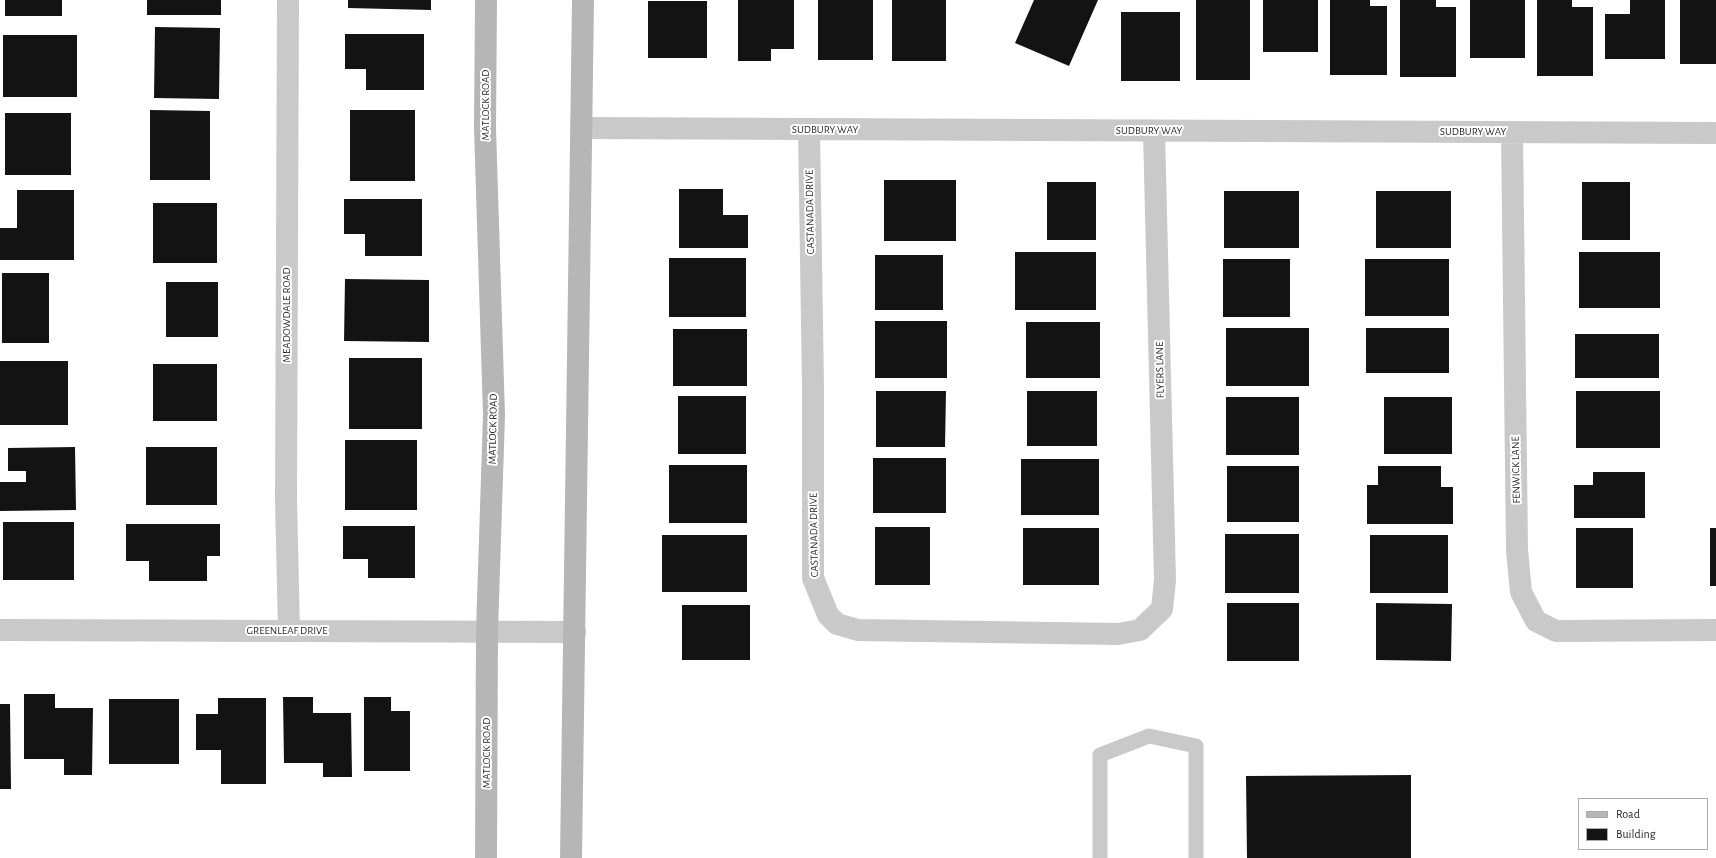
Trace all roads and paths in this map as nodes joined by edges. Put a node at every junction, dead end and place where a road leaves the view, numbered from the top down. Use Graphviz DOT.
graph roads {
  1 [pos="288,0"];
  2 [pos="486,0"];
  3 [pos="583,0"];
  4 [pos="582,128"];
  5 [pos="809,130"];
  6 [pos="1154,131"];
  7 [pos="1512,132"];
  8 [pos="1716,132"];
  9 [pos="1162,609"];
  10 [pos="0,630"];
  11 [pos="1716,630"];
  12 [pos="290,631"];
  13 [pos="487,631"];
  14 [pos="575,632"];
  15 [pos="486,858"];
  16 [pos="571,858"];
  17 [pos="1100,858"];
  18 [pos="1196,858"];
  1 -- 12 [label="street, MEADOWDALE ROAD"];
  2 -- 13 [label="main road, MATLOCK ROAD"];
  3 -- 4 [label="main road"];
  4 -- 5 [label="street, SUDBURY WAY"];
  4 -- 14 [label="main road"];
  5 -- 6 [label="street, SUDBURY WAY"];
  5 -- 9 [label="street, CASTANADA DRIVE"];
  6 -- 7 [label="street, SUDBURY WAY"];
  6 -- 9 [label="street, FLYERS LANE"];
  7 -- 8 [label="street, SUDBURY WAY"];
  7 -- 11 [label="street, FENWICK LANE"];
  10 -- 12 [label="street, GREENLEAF DRIVE"];
  12 -- 13 [label="street, GREENLEAF DRIVE"];
  13 -- 14 [label="street, GREENLEAF DRIVE"];
  13 -- 15 [label="main road, MATLOCK ROAD"];
  14 -- 16 [label="main road"];
  17 -- 18 [label="lane"];
}
